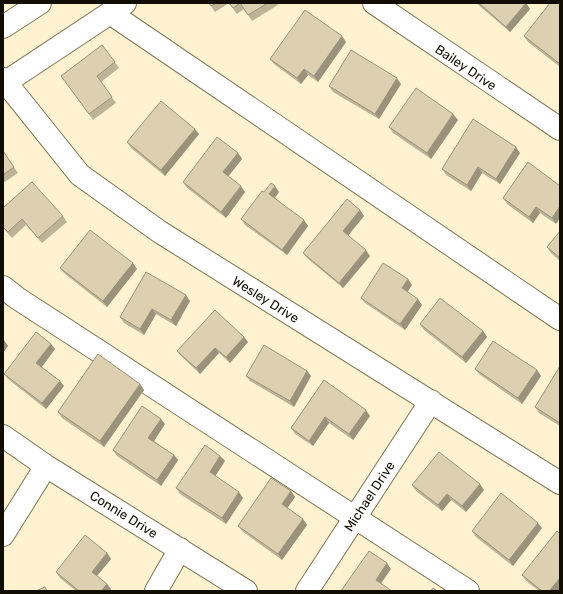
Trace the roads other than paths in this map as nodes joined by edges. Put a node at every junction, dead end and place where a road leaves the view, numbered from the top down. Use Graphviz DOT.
graph roads {
  1 [pos="40,3"];
  2 [pos="374,3"];
  3 [pos="118,8"];
  4 [pos="3,27"];
  5 [pos="4,82"];
  6 [pos="560,129"];
  7 [pos="3,287"];
  8 [pos="560,319"];
  9 [pos="431,401"];
  10 [pos="3,436"];
  11 [pos="46,466"];
  12 [pos="560,483"];
  13 [pos="354,519"];
  14 [pos="3,535"];
  15 [pos="180,549"];
  16 [pos="156,591"];
  17 [pos="246,591"];
  18 [pos="307,591"];
  19 [pos="468,591"];
  1 -- 4 [label="street"];
  2 -- 6 [label="street, Bailey Drive"];
  3 -- 5 [label="street"];
  3 -- 8 [label="street"];
  5 -- 9 [label="street, Wesley Drive"];
  7 -- 13 [label="street"];
  9 -- 12 [label="street, Wesley Drive"];
  9 -- 13 [label="street, Michael Drive"];
  10 -- 11 [label="street, Connie Drive"];
  11 -- 14 [label="street"];
  11 -- 15 [label="street, Connie Drive"];
  13 -- 18 [label="street, Michael Drive"];
  13 -- 19 [label="street"];
  15 -- 16 [label="street"];
  15 -- 17 [label="street, Connie Drive"];
}
